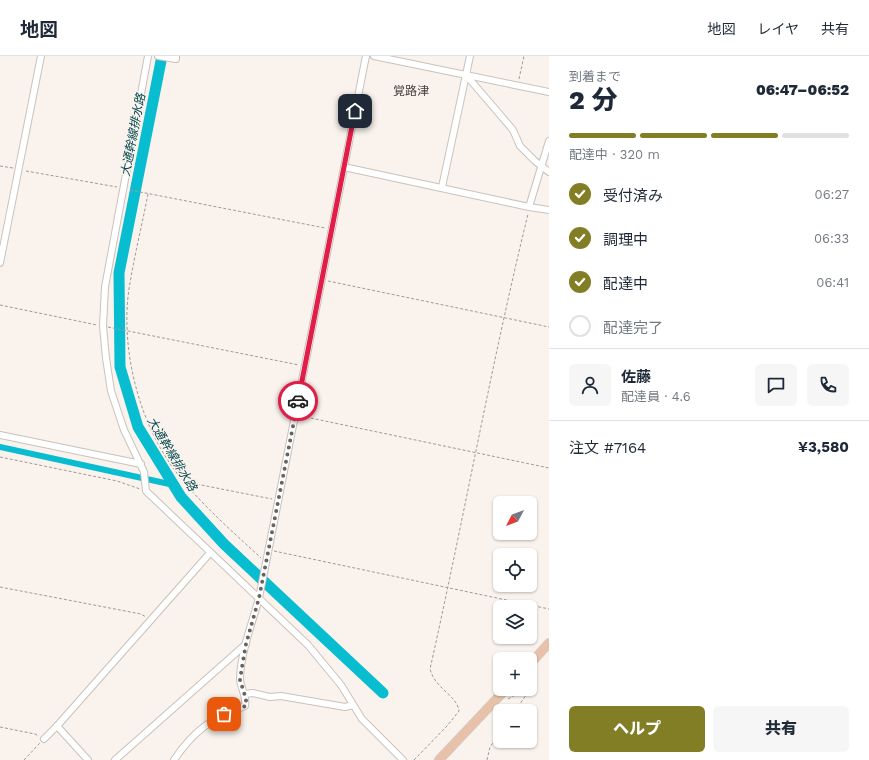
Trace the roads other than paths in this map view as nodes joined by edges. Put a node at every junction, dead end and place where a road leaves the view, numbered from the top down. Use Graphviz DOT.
graph roads {
  1 [pos="41,56"];
  2 [pos="148,56"];
  3 [pos="158,56"];
  4 [pos="366,56"];
  5 [pos="374,56"];
  6 [pos="470,56"];
  7 [pos="173,57"];
  8 [pos="466,76"];
  9 [pos="549,92"];
  10 [pos="549,141"];
  11 [pos="541,166"];
  12 [pos="344,167"];
  13 [pos="549,172"];
  14 [pos="442,187"];
  15 [pos="529,207"];
  16 [pos="549,210"];
  17 [pos="0,263"];
  18 [pos="0,435"];
  19 [pos="141,464"];
  20 [pos="210,553"];
  21 [pos="259,596"];
  22 [pos="549,643"];
  23 [pos="246,644"];
  24 [pos="537,656"];
  25 [pos="245,694"];
  26 [pos="499,696"];
  27 [pos="353,705"];
  28 [pos="58,726"];
  29 [pos="44,739"];
  30 [pos="88,760"];
  31 [pos="115,760"];
  32 [pos="174,760"];
  33 [pos="403,760"];
  34 [pos="439,760"];
  1 -- 17 [label="street"];
  2 -- 19 [label="street"];
  3 -- 7 [label="street"];
  4 -- 12 [label="street"];
  5 -- 8 [label="street"];
  6 -- 8 [label="street"];
  8 -- 9 [label="street"];
  8 -- 11 [label="street"];
  8 -- 14 [label="street"];
  10 -- 11 [label="street"];
  11 -- 13 [label="street"];
  11 -- 15 [label="street"];
  12 -- 14 [label="street"];
  12 -- 21 [label="street"];
  14 -- 15 [label="street"];
  15 -- 16 [label="street"];
  18 -- 19 [label="street"];
  19 -- 20 [label="street"];
  20 -- 21 [label="street"];
  20 -- 28 [label="street"];
  21 -- 23 [label="street"];
  21 -- 27 [label="street"];
  22 -- 24 [label="main road"];
  23 -- 25 [label="street"];
  23 -- 31 [label="street"];
  25 -- 27 [label="street"];
  25 -- 32 [label="street"];
  26 -- 34 [label="main road"];
  27 -- 33 [label="street"];
  28 -- 29 [label="street"];
  28 -- 30 [label="street"];
}
